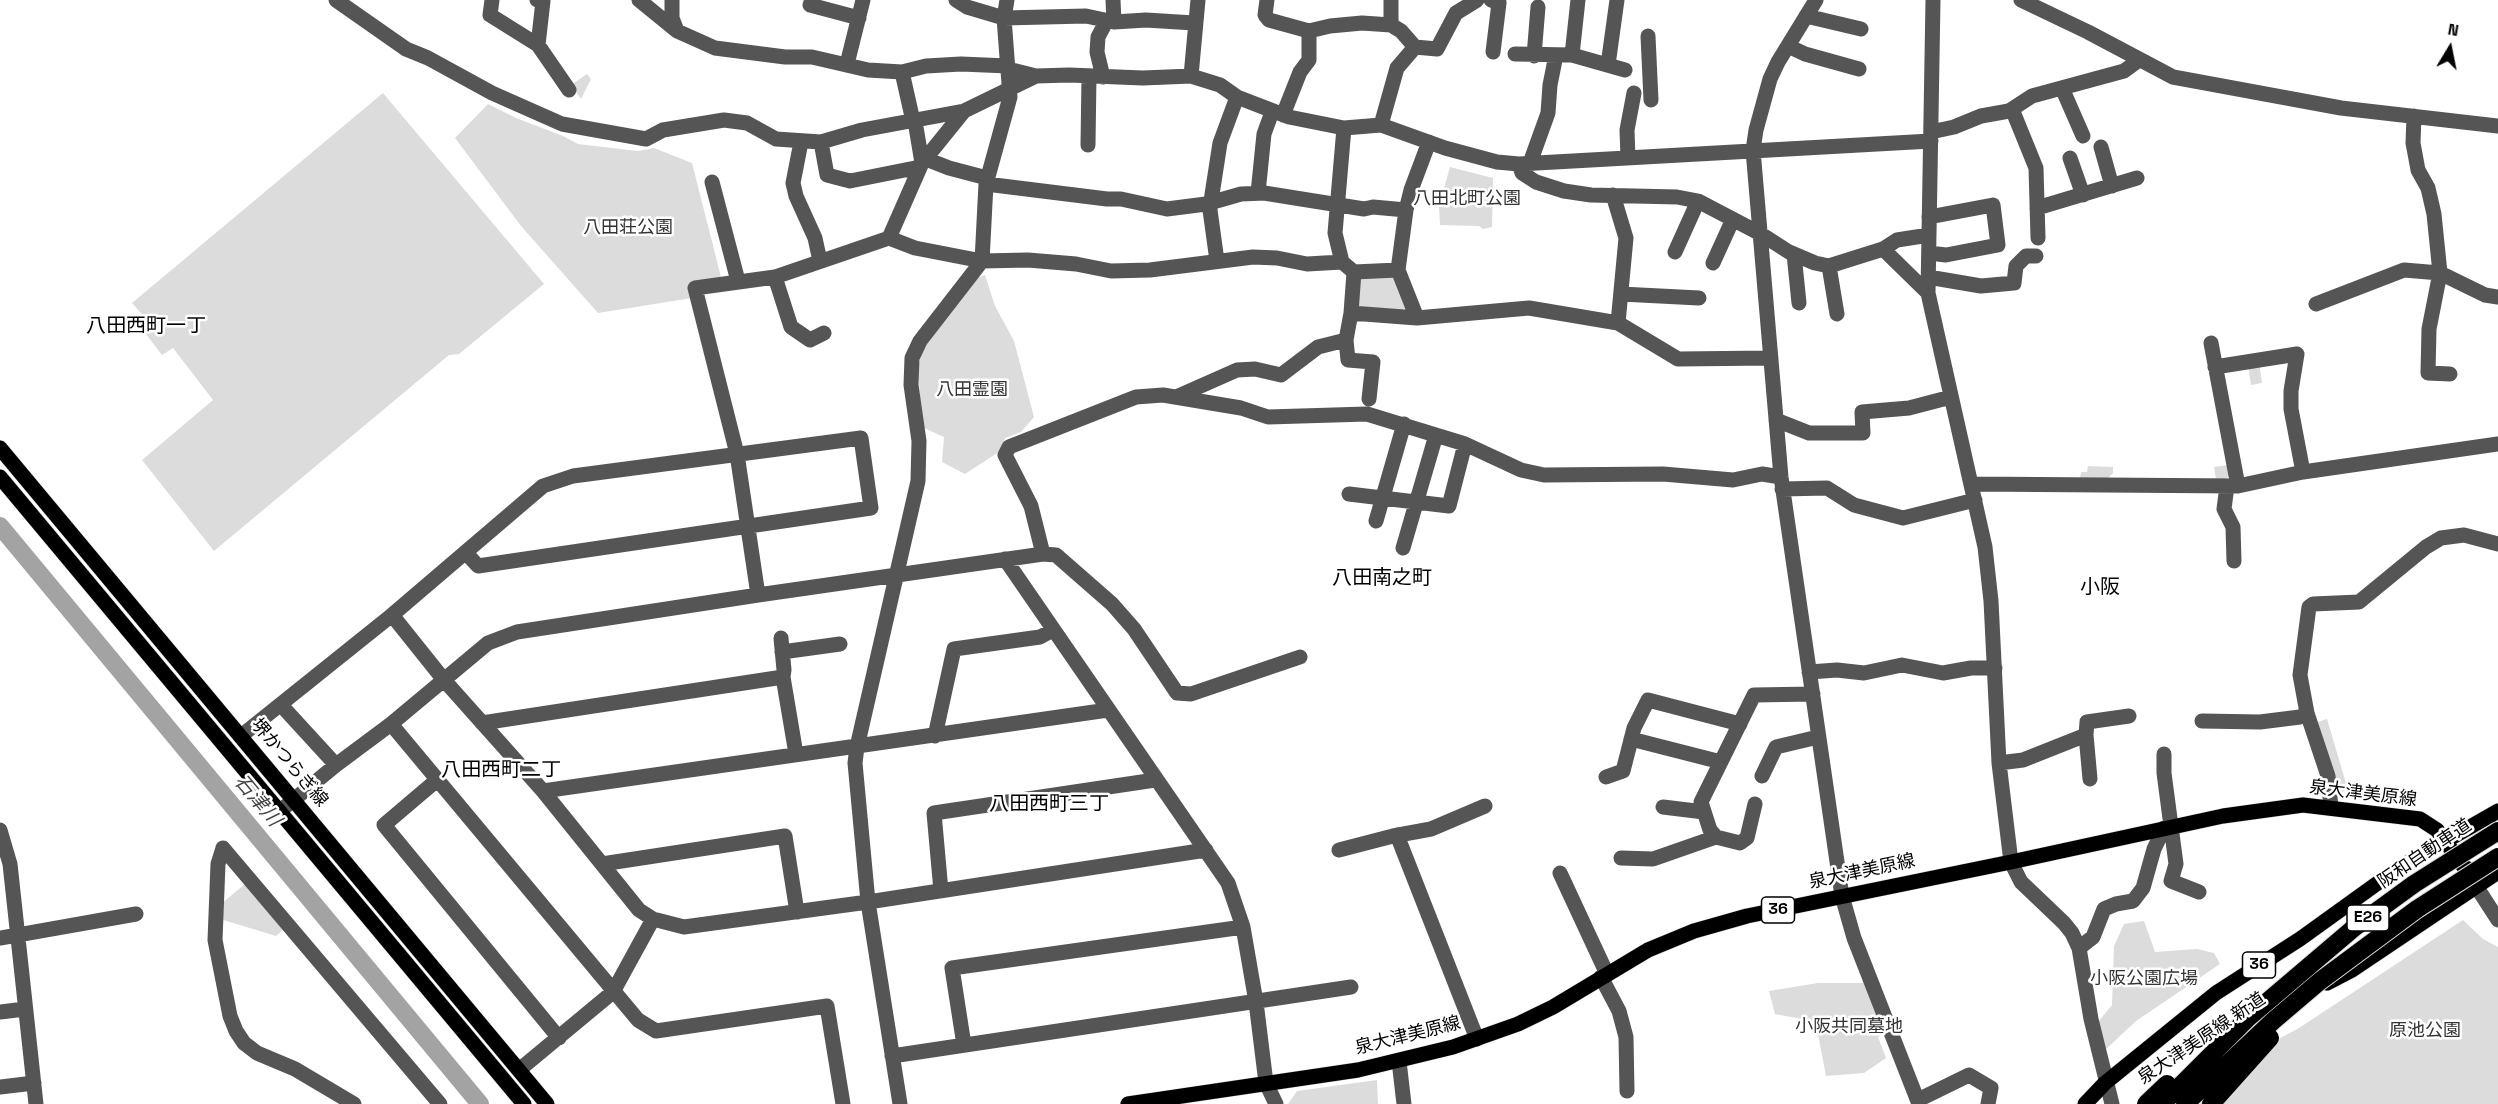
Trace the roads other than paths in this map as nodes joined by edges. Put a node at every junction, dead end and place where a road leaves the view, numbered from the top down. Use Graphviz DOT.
graph roads {
  1 [pos="336,0"];
  2 [pos="492,0"];
  3 [pos="537,0"];
  4 [pos="639,0"];
  5 [pos="672,0"];
  6 [pos="812,0"];
  7 [pos="864,0"];
  8 [pos="956,0"];
  9 [pos="1007,0"];
  10 [pos="1113,0"];
  11 [pos="1198,0"];
  12 [pos="1267,0"];
  13 [pos="1391,0"];
  14 [pos="1477,0"];
  15 [pos="1491,0"];
  16 [pos="1578,0"];
  17 [pos="1617,0"];
  18 [pos="1816,0"];
  19 [pos="1933,0"];
  20 [pos="2021,0"];
  21 [pos="1538,7"];
  22 [pos="1806,16"];
  23 [pos="859,18"];
  24 [pos="1004,18"];
  25 [pos="1110,21"];
  26 [pos="1194,23"];
  27 [pos="1390,25"];
  28 [pos="1862,29"];
  29 [pos="678,31"];
  30 [pos="1310,31"];
  31 [pos="1648,36"];
  32 [pos="538,45"];
  33 [pos="1788,46"];
  34 [pos="1415,47"];
  35 [pos="1493,52"];
  36 [pos="1515,54"];
  37 [pos="1556,55"];
  38 [pos="1572,55"];
  39 [pos="1534,56"];
  40 [pos="2139,60"];
  41 [pos="847,64"];
  42 [pos="1608,65"];
  43 [pos="1008,67"];
  44 [pos="1859,69"];
  45 [pos="1625,70"];
  46 [pos="902,72"];
  47 [pos="1036,76"];
  48 [pos="1096,76"];
  49 [pos="1191,76"];
  50 [pos="2062,88"];
  51 [pos="569,90"];
  52 [pos="1009,90"];
  53 [pos="1237,97"];
  54 [pos="2012,109"];
  55 [pos="964,111"];
  56 [pos="1278,113"];
  57 [pos="2414,116"];
  58 [pos="914,121"];
  59 [pos="1381,125"];
  60 [pos="2498,126"];
  61 [pos="1344,128"];
  62 [pos="2083,136"];
  63 [pos="1931,137"];
  64 [pos="801,142"];
  65 [pos="821,142"];
  66 [pos="1429,142"];
  67 [pos="1088,146"];
  68 [pos="2101,147"];
  69 [pos="1753,150"];
  70 [pos="1628,158"];
  71 [pos="2070,158"];
  72 [pos="923,163"];
  73 [pos="1525,164"];
  74 [pos="2138,178"];
  75 [pos="986,181"];
  76 [pos="712,182"];
  77 [pos="2112,186"];
  78 [pos="1258,193"];
  79 [pos="1613,195"];
  80 [pos="2082,195"];
  81 [pos="1211,201"];
  82 [pos="1698,201"];
  83 [pos="1337,205"];
  84 [pos="2037,208"];
  85 [pos="1406,210"];
  86 [pos="1929,217"];
  87 [pos="1733,219"];
  88 [pos="1761,234"];
  89 [pos="1929,235"];
  90 [pos="890,238"];
  91 [pos="2038,238"];
  92 [pos="1883,249"];
  93 [pos="1675,252"];
  94 [pos="1929,253"];
  95 [pos="1794,254"];
  96 [pos="2036,256"];
  97 [pos="820,261"];
  98 [pos="982,261"];
  99 [pos="1217,261"];
  100 [pos="1713,263"];
  101 [pos="1829,266"];
  102 [pos="1348,267"];
  103 [pos="1398,270"];
  104 [pos="2440,273"];
  105 [pos="775,277"];
  106 [pos="738,281"];
  107 [pos="1928,285"];
  108 [pos="1621,294"];
  109 [pos="2498,297"];
  110 [pos="1699,298"];
  111 [pos="1798,303"];
  112 [pos="2316,304"];
  113 [pos="1351,313"];
  114 [pos="1837,314"];
  115 [pos="1417,318"];
  116 [pos="1618,323"];
  117 [pos="824,333"];
  118 [pos="1346,340"];
  119 [pos="2211,343"];
  120 [pos="1771,358"];
  121 [pos="2216,368"];
  122 [pos="2450,374"];
  123 [pos="1176,397"];
  124 [pos="1951,397"];
  125 [pos="1369,399"];
  126 [pos="1776,420"];
  127 [pos="1404,424"];
  128 [pos="1436,435"];
  129 [pos="1465,444"];
  130 [pos="2498,444"];
  131 [pos="0,448"];
  132 [pos="737,454"];
  133 [pos="2303,471"];
  134 [pos="0,477"];
  135 [pos="1782,483"];
  136 [pos="1971,484"];
  137 [pos="2233,486"];
  138 [pos="1349,494"];
  139 [pos="1382,498"];
  140 [pos="1975,500"];
  141 [pos="1417,502"];
  142 [pos="1376,521"];
  143 [pos="748,526"];
  144 [pos="2498,544"];
  145 [pos="1403,548"];
  146 [pos="466,553"];
  147 [pos="1043,554"];
  148 [pos="1005,559"];
  149 [pos="2234,561"];
  150 [pos="898,574"];
  151 [pos="758,595"];
  152 [pos="392,615"];
  153 [pos="1053,630"];
  154 [pos="840,644"];
  155 [pos="1300,657"];
  156 [pos="1995,668"];
  157 [pos="1809,672"];
  158 [pos="783,677"];
  159 [pos="444,680"];
  160 [pos="1813,694"];
  161 [pos="281,705"];
  162 [pos="1108,710"];
  163 [pos="2307,713"];
  164 [pos="2129,716"];
  165 [pos="2202,721"];
  166 [pos="482,723"];
  167 [pos="391,724"];
  168 [pos="1740,724"];
  169 [pos="2086,735"];
  170 [pos="241,736"];
  171 [pos="935,736"];
  172 [pos="1818,737"];
  173 [pos="1631,740"];
  174 [pos="857,747"];
  175 [pos="796,754"];
  176 [pos="2164,754"];
  177 [pos="1721,762"];
  178 [pos="1999,763"];
  179 [pos="336,765"];
  180 [pos="1762,776"];
  181 [pos="1606,777"];
  182 [pos="2090,779"];
  183 [pos="437,780"];
  184 [pos="1155,780"];
  185 [pos="543,791"];
  186 [pos="294,800"];
  187 [pos="1755,804"];
  188 [pos="1485,806"];
  189 [pos="1663,807"];
  190 [pos="2331,807"];
  191 [pos="2498,810"];
  192 [pos="280,811"];
  193 [pos="1704,812"];
  194 [pos="2167,827"];
  195 [pos="0,830"];
  196 [pos="2498,831"];
  197 [pos="1397,835"];
  198 [pos="1716,837"];
  199 [pos="2444,840"];
  200 [pos="1206,850"];
  201 [pos="1339,850"];
  202 [pos="2498,857"];
  203 [pos="1621,858"];
  204 [pos="2011,862"];
  205 [pos="602,864"];
  206 [pos="2498,866"];
  207 [pos="2498,872"];
  208 [pos="1560,873"];
  209 [pos="2476,886"];
  210 [pos="942,891"];
  211 [pos="2199,892"];
  212 [pos="1842,896"];
  213 [pos="868,902"];
  214 [pos="797,912"];
  215 [pos="136,914"];
  216 [pos="653,919"];
  217 [pos="2498,920"];
  218 [pos="1243,927"];
  219 [pos="17,935"];
  220 [pos="0,938"];
  221 [pos="2369,943"];
  222 [pos="2079,948"];
  223 [pos="1604,976"];
  224 [pos="1351,987"];
  225 [pos="613,992"];
  226 [pos="1256,1002"];
  227 [pos="25,1009"];
  228 [pos="0,1012"];
  229 [pos="2248,1018"];
  230 [pos="558,1038"];
  231 [pos="1477,1039"];
  232 [pos="964,1046"];
  233 [pos="892,1056"];
  234 [pos="1399,1061"];
  235 [pos="519,1070"];
  236 [pos="34,1083"];
  237 [pos="1266,1083"];
  238 [pos="2105,1083"];
  239 [pos="0,1087"];
  240 [pos="1627,1091"];
  241 [pos="1919,1102"];
  242 [pos="437,1103"];
  243 [pos="36,1104"];
  244 [pos="354,1104"];
  245 [pos="524,1104"];
  246 [pos="548,1104"];
  247 [pos="843,1104"];
  248 [pos="900,1104"];
  249 [pos="1128,1104"];
  250 [pos="1276,1104"];
  251 [pos="1404,1104"];
  252 [pos="1988,1104"];
  253 [pos="2085,1104"];
  254 [pos="2112,1104"];
  255 [pos="2144,1104"];
  256 [pos="2162,1104"];
  257 [pos="2185,1104"];
  258 [pos="2211,1104"];
  1 -- 64 [label="street"];
  2 -- 32 [label="street"];
  3 -- 32 [label="street"];
  4 -- 29 [label="street"];
  5 -- 29 [label="street"];
  6 -- 23 [label="street"];
  7 -- 23 [label="street"];
  8 -- 24 [label="street"];
  9 -- 24 [label="street"];
  10 -- 25 [label="street"];
  11 -- 26 [label="street"];
  12 -- 30 [label="street"];
  13 -- 27 [label="street"];
  14 -- 34 [label="street"];
  15 -- 35 [label="street"];
  16 -- 38 [label="street"];
  17 -- 42 [label="street"];
  18 -- 22 [label="street"];
  19 -- 63 [label="street"];
  20 -- 40 [label="street"];
  21 -- 39 [label="street"];
  22 -- 28 [label="street"];
  22 -- 33 [label="street"];
  23 -- 41 [label="street"];
  24 -- 25 [label="street"];
  24 -- 43 [label="street"];
  25 -- 26 [label="street"];
  25 -- 48 [label="street"];
  26 -- 49 [label="street"];
  27 -- 30 [label="street"];
  27 -- 34 [label="street"];
  29 -- 41 [label="street"];
  30 -- 56 [label="street"];
  31 -- 70 [label="street"];
  32 -- 51 [label="street"];
  33 -- 44 [label="street"];
  33 -- 69 [label="street"];
  34 -- 59 [label="street"];
  36 -- 39 [label="street"];
  37 -- 38 [label="street"];
  37 -- 39 [label="street"];
  37 -- 73 [label="street"];
  38 -- 42 [label="street"];
  40 -- 50 [label="street"];
  40 -- 57 [label="street"];
  41 -- 46 [label="street"];
  42 -- 45 [label="street"];
  43 -- 46 [label="street"];
  43 -- 47 [label="street"];
  43 -- 52 [label="street"];
  46 -- 58 [label="street"];
  47 -- 48 [label="street"];
  47 -- 52 [label="street"];
  48 -- 49 [label="street"];
  48 -- 67 [label="street"];
  49 -- 53 [label="street"];
  50 -- 54 [label="street"];
  50 -- 62 [label="street"];
  52 -- 55 [label="street"];
  52 -- 75 [label="street"];
  53 -- 56 [label="street"];
  53 -- 81 [label="street"];
  54 -- 63 [label="street"];
  54 -- 84 [label="street"];
  55 -- 58 [label="street"];
  55 -- 72 [label="street"];
  56 -- 61 [label="street"];
  56 -- 78 [label="street"];
  57 -- 60 [label="street"];
  57 -- 104 [label="street"];
  58 -- 65 [label="street"];
  58 -- 72 [label="street"];
  59 -- 61 [label="street"];
  59 -- 66 [label="street"];
  61 -- 83 [label="street"];
  63 -- 69 [label="street"];
  63 -- 86 [label="street"];
  64 -- 65 [label="street"];
  64 -- 97 [label="street"];
  65 -- 72 [label="street"];
  66 -- 73 [label="street"];
  66 -- 85 [label="street"];
  68 -- 77 [label="street"];
  69 -- 70 [label="street"];
  69 -- 88 [label="street"];
  70 -- 73 [label="street"];
  71 -- 80 [label="street"];
  72 -- 75 [label="street"];
  72 -- 90 [label="street"];
  73 -- 79 [label="street"];
  74 -- 77 [label="street"];
  75 -- 81 [label="street"];
  75 -- 98 [label="street"];
  76 -- 106 [label="street"];
  77 -- 80 [label="street"];
  78 -- 81 [label="street"];
  78 -- 83 [label="street"];
  79 -- 82 [label="street"];
  79 -- 108 [label="street"];
  80 -- 84 [label="street"];
  81 -- 99 [label="street"];
  82 -- 87 [label="street"];
  82 -- 93 [label="street"];
  83 -- 85 [label="street"];
  83 -- 102 [label="street"];
  84 -- 91 [label="street"];
  85 -- 103 [label="street"];
  86 -- 89 [label="street"];
  86 -- 94 [label="street"];
  87 -- 88 [label="street"];
  87 -- 100 [label="street"];
  88 -- 95 [label="street"];
  88 -- 120 [label="street"];
  89 -- 92 [label="street"];
  89 -- 94 [label="street"];
  90 -- 97 [label="street"];
  90 -- 98 [label="street"];
  92 -- 101 [label="street"];
  92 -- 107 [label="street"];
  94 -- 107 [label="street"];
  95 -- 101 [label="street"];
  95 -- 111 [label="street"];
  96 -- 107 [label="street"];
  97 -- 105 [label="street"];
  98 -- 99 [label="street"];
  98 -- 150 [label="street"];
  99 -- 102 [label="street"];
  101 -- 114 [label="street"];
  102 -- 103 [label="street"];
  102 -- 113 [label="street"];
  103 -- 115 [label="street"];
  104 -- 109 [label="street"];
  104 -- 112 [label="street"];
  104 -- 122 [label="street"];
  105 -- 106 [label="street"];
  105 -- 117 [label="street"];
  106 -- 132 [label="street"];
  107 -- 124 [label="street"];
  108 -- 110 [label="street"];
  108 -- 116 [label="street"];
  113 -- 115 [label="street"];
  113 -- 118 [label="street"];
  115 -- 116 [label="street"];
  116 -- 120 [label="street"];
  118 -- 123 [label="street"];
  118 -- 125 [label="street"];
  119 -- 121 [label="street"];
  120 -- 126 [label="street"];
  121 -- 133 [label="street"];
  121 -- 137 [label="street"];
  123 -- 127 [label="street"];
  123 -- 147 [label="street"];
  124 -- 126 [label="street"];
  124 -- 136 [label="street"];
  126 -- 135 [label="street"];
  127 -- 128 [label="street"];
  127 -- 139 [label="street"];
  128 -- 129 [label="street"];
  128 -- 141 [label="street"];
  129 -- 135 [label="street"];
  129 -- 141 [label="street"];
  130 -- 133 [label="street"];
  131 -- 170 [label="main road, 堺かつらぎ線"];
  132 -- 143 [label="street"];
  132 -- 143 [label="street"];
  132 -- 146 [label="street"];
  133 -- 137 [label="street"];
  134 -- 192 [label="main road, 堺かつらぎ線"];
  135 -- 140 [label="street"];
  135 -- 157 [label="street"];
  136 -- 137 [label="street"];
  136 -- 140 [label="street"];
  137 -- 149 [label="street"];
  138 -- 139 [label="street"];
  139 -- 141 [label="street"];
  139 -- 142 [label="street"];
  140 -- 156 [label="street"];
  141 -- 145 [label="street"];
  143 -- 146 [label="street"];
  143 -- 151 [label="street"];
  144 -- 163 [label="street"];
  146 -- 152 [label="street"];
  147 -- 148 [label="street"];
  147 -- 155 [label="street"];
  148 -- 150 [label="street"];
  148 -- 153 [label="street"];
  150 -- 151 [label="street"];
  150 -- 174 [label="street"];
  151 -- 159 [label="street"];
  152 -- 159 [label="street"];
  152 -- 161 [label="street"];
  153 -- 162 [label="street"];
  153 -- 171 [label="street"];
  154 -- 158 [label="street"];
  156 -- 157 [label="street"];
  156 -- 178 [label="street"];
  157 -- 160 [label="street"];
  158 -- 166 [label="street"];
  158 -- 175 [label="street"];
  159 -- 166 [label="street"];
  159 -- 167 [label="street"];
  160 -- 168 [label="street"];
  160 -- 172 [label="street"];
  161 -- 170 [label="street"];
  161 -- 179 [label="street"];
  162 -- 171 [label="street"];
  162 -- 184 [label="street"];
  163 -- 165 [label="street"];
  163 -- 190 [label="street"];
  164 -- 169 [label="street"];
  166 -- 185 [label="street"];
  167 -- 179 [label="street"];
  167 -- 183 [label="street"];
  168 -- 173 [label="street"];
  168 -- 177 [label="street"];
  169 -- 178 [label="street"];
  169 -- 182 [label="street"];
  170 -- 186 [label="main road, 堺かつらぎ線"];
  171 -- 174 [label="street"];
  172 -- 180 [label="street"];
  172 -- 212 [label="street"];
  173 -- 177 [label="street"];
  173 -- 181 [label="street"];
  174 -- 175 [label="street"];
  174 -- 213 [label="street"];
  175 -- 185 [label="street"];
  176 -- 194 [label="street"];
  177 -- 193 [label="street"];
  178 -- 204 [label="street"];
  179 -- 186 [label="street"];
  183 -- 225 [label="street"];
  183 -- 230 [label="street"];
  184 -- 200 [label="street"];
  184 -- 210 [label="street"];
  185 -- 205 [label="street"];
  186 -- 192 [label="street"];
  186 -- 235 [label="main road, 堺かつらぎ線"];
  187 -- 198 [label="street"];
  188 -- 197 [label="street"];
  189 -- 193 [label="street"];
  190 -- 194 [label="main road, 泉大津美原線 / 36"];
  190 -- 199 [label="main road, 泉大津美原線 / 36"];
  191 -- 199 [label="main road, 36"];
  192 -- 245 [label="main road, 堺かつらぎ線"];
  193 -- 198 [label="street"];
  194 -- 204 [label="main road, 泉大津美原線 / 36"];
  194 -- 211 [label="street"];
  194 -- 222 [label="street"];
  195 -- 219 [label="street"];
  196 -- 229 [label="highway, 阪和自動車道 / E26, bridge"];
  197 -- 201 [label="street"];
  197 -- 231 [label="street"];
  198 -- 203 [label="street"];
  199 -- 206 [label="main road, 泉大津美原線 / 36"];
  199 -- 238 [label="main road, 泉大津美原線 新道 / 36"];
  200 -- 210 [label="street"];
  200 -- 218 [label="street"];
  202 -- 221 [label="highway, E26, bridge"];
  204 -- 212 [label="main road, 泉大津美原線 / 36"];
  204 -- 222 [label="street"];
  205 -- 214 [label="street"];
  205 -- 216 [label="street"];
  207 -- 209 [label="main road, 泉大津美原線 新道"];
  208 -- 223 [label="street"];
  209 -- 217 [label="street"];
  209 -- 255 [label="main road, 泉大津美原線 新道"];
  210 -- 213 [label="street"];
  212 -- 223 [label="main road, 泉大津美原線 / 36"];
  212 -- 241 [label="street"];
  213 -- 214 [label="street"];
  213 -- 233 [label="street"];
  214 -- 216 [label="street"];
  215 -- 219 [label="street"];
  216 -- 225 [label="street"];
  218 -- 226 [label="street"];
  218 -- 232 [label="street"];
  219 -- 220 [label="street"];
  219 -- 227 [label="street"];
  221 -- 257 [label="highway, E26, bridge"];
  221 -- 258 [label="highway, bridge"];
  222 -- 238 [label="street"];
  223 -- 231 [label="main road, 泉大津美原線 / 36"];
  223 -- 240 [label="street"];
  224 -- 226 [label="street"];
  225 -- 230 [label="street"];
  225 -- 247 [label="street"];
  226 -- 232 [label="street"];
  226 -- 237 [label="street"];
  227 -- 228 [label="street"];
  227 -- 236 [label="street"];
  229 -- 255 [label="highway, bridge"];
  229 -- 256 [label="highway, 阪和自動車道 / E26, bridge"];
  230 -- 235 [label="street"];
  231 -- 234 [label="main road, 泉大津美原線 / 36"];
  232 -- 233 [label="street"];
  233 -- 248 [label="street"];
  234 -- 237 [label="main road, 泉大津美原線 / 36"];
  234 -- 251 [label="street"];
  235 -- 246 [label="main road, 堺かつらぎ線"];
  236 -- 239 [label="street"];
  236 -- 243 [label="street"];
  237 -- 249 [label="main road, 泉大津美原線 / 36"];
  237 -- 250 [label="street"];
  238 -- 253 [label="main road, 泉大津美原線 新道 / 36"];
  238 -- 254 [label="street"];
  241 -- 252 [label="street"];
  242 -- 244 [label="street"];
}
